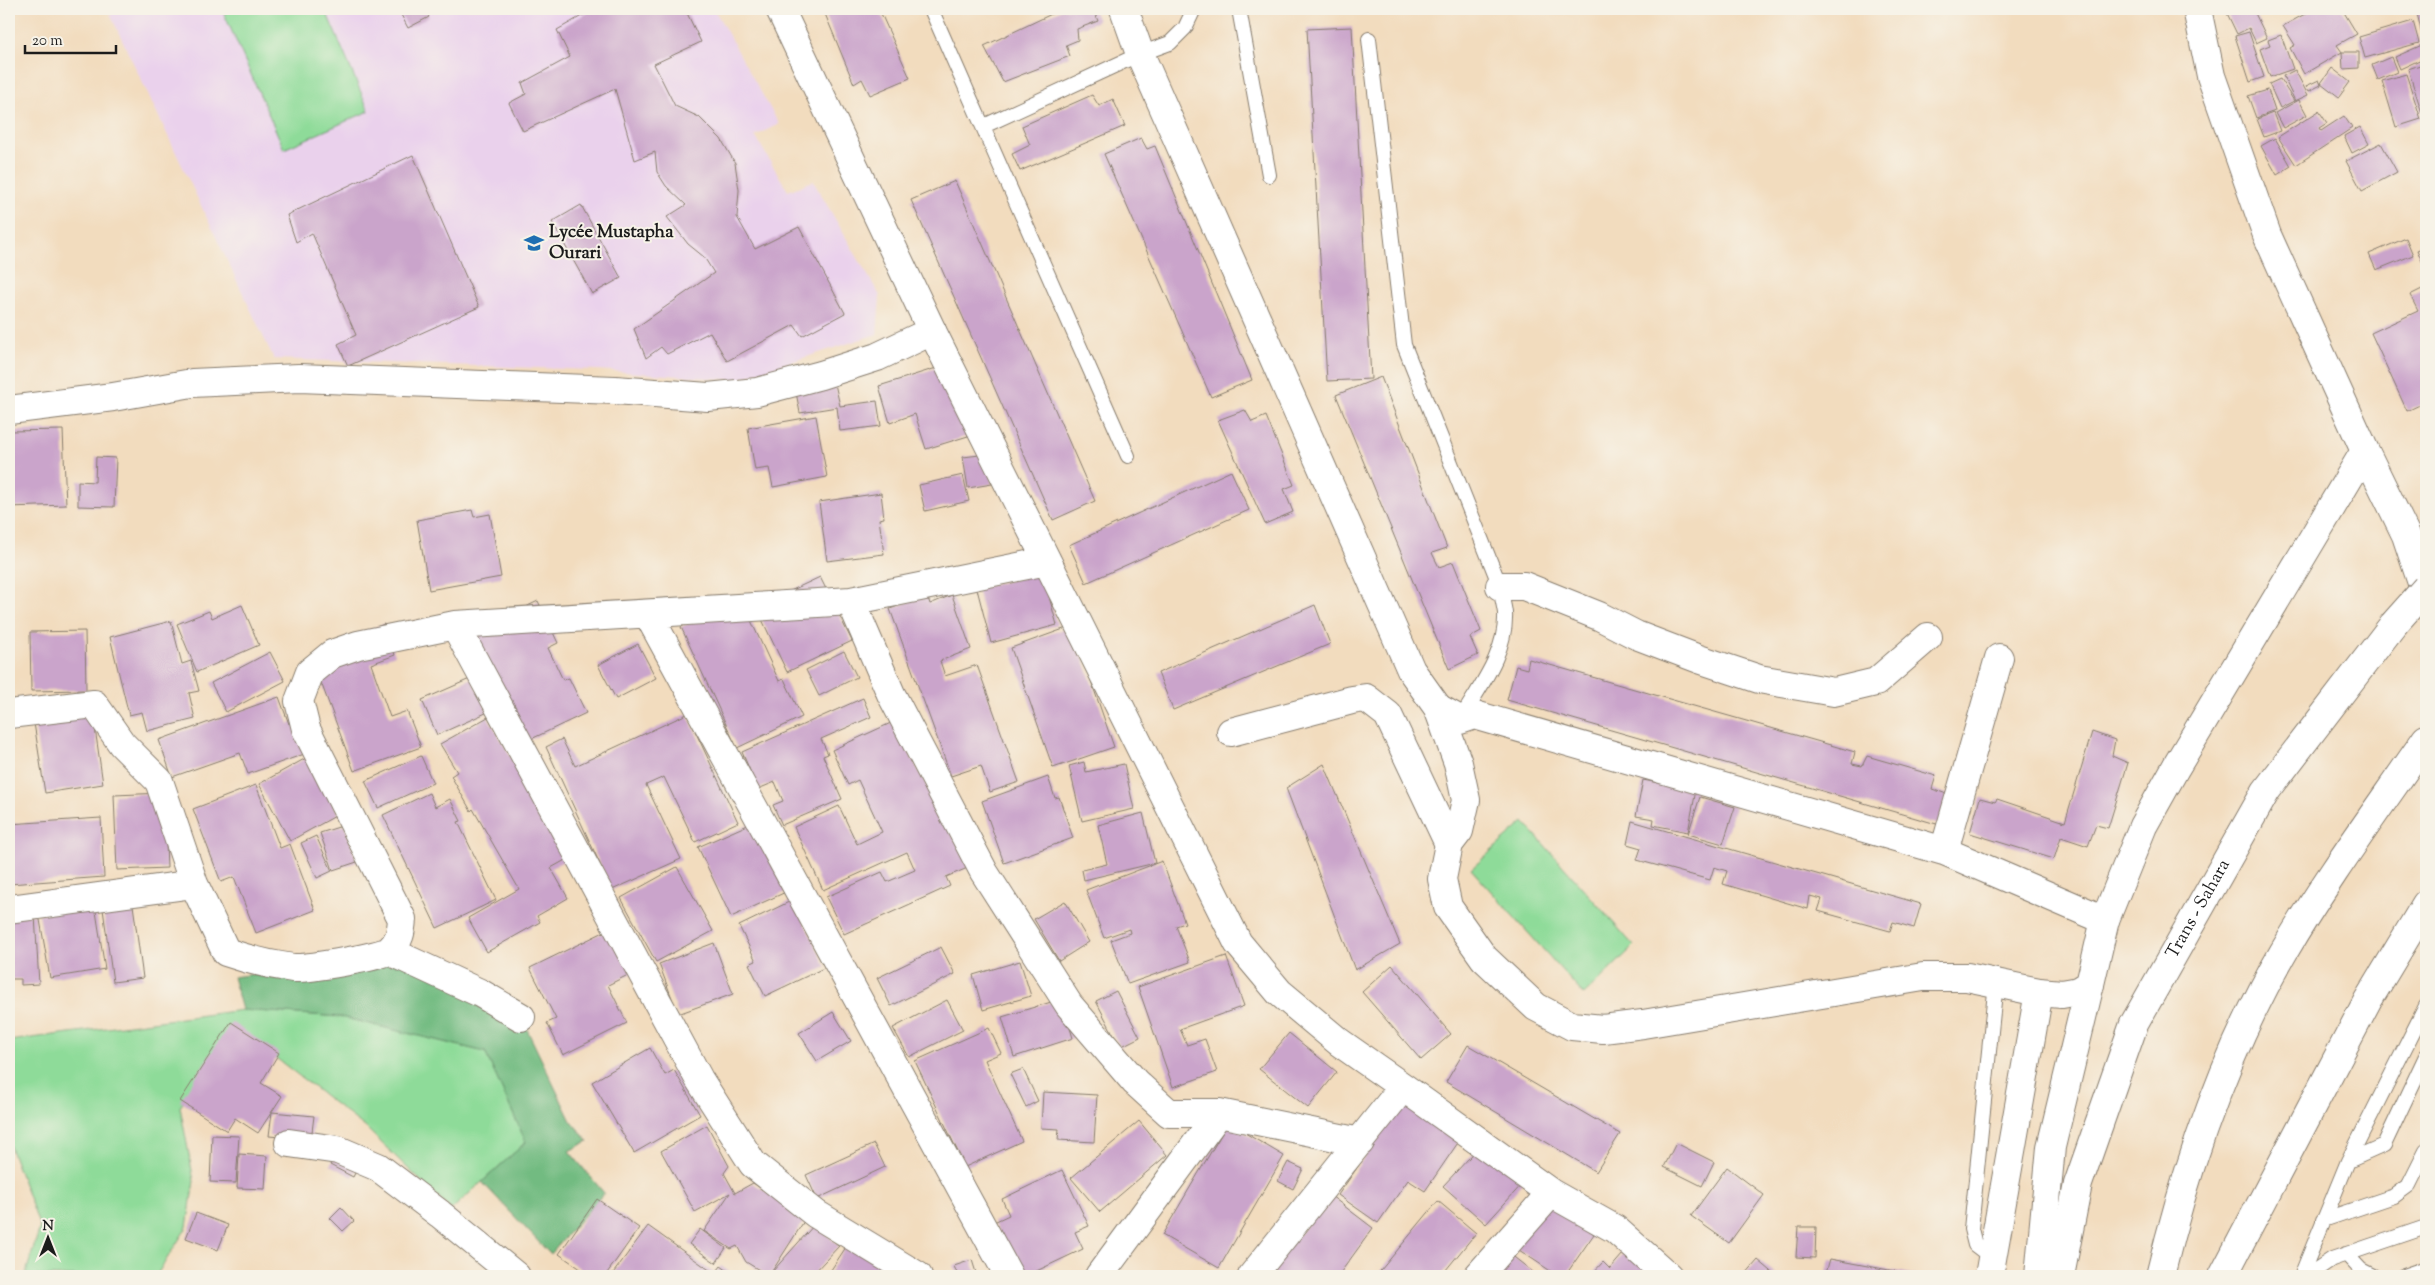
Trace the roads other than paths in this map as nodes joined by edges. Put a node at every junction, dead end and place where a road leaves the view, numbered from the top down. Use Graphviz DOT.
graph roads {
  1 [pos="780,9"];
  2 [pos="931,9"];
  3 [pos="1124,9"];
  4 [pos="1194,9"];
  5 [pos="1239,9"];
  6 [pos="2196,9"];
  7 [pos="1369,39"];
  8 [pos="1140,54"];
  9 [pos="984,126"];
  10 [pos="1269,175"];
  11 [pos="932,331"];
  12 [pos="9,410"];
  13 [pos="2365,451"];
  14 [pos="1128,456"];
  15 [pos="1047,561"];
  16 [pos="1500,586"];
  17 [pos="2426,588"];
  18 [pos="2426,595"];
  19 [pos="851,600"];
  20 [pos="648,614"];
  21 [pos="455,625"];
  22 [pos="1928,636"];
  23 [pos="1999,658"];
  24 [pos="9,714"];
  25 [pos="1449,714"];
  26 [pos="1231,732"];
  27 [pos="2426,740"];
  28 [pos="1449,844"];
  29 [pos="1944,850"];
  30 [pos="194,884"];
  31 [pos="2426,904"];
  32 [pos="9,909"];
  33 [pos="2106,920"];
  34 [pos="389,951"];
  35 [pos="1996,982"];
  36 [pos="2090,984"];
  37 [pos="2039,992"];
  38 [pos="2426,1006"];
  39 [pos="521,1017"];
  40 [pos="2426,1056"];
  41 [pos="1403,1087"];
  42 [pos="1219,1113"];
  43 [pos="1360,1142"];
  44 [pos="289,1143"];
  45 [pos="2426,1151"];
  46 [pos="2348,1161"];
  47 [pos="1551,1193"];
  48 [pos="2323,1220"];
  49 [pos="2425,1226"];
  50 [pos="2346,1254"];
  51 [pos="1991,1267"];
  52 [pos="2426,1268"];
  53 [pos="516,1276"];
  54 [pos="918,1276"];
  55 [pos="1009,1276"];
  56 [pos="1098,1276"];
  57 [pos="1252,1276"];
  58 [pos="1478,1276"];
  59 [pos="1668,1276"];
  60 [pos="2039,1276"];
  61 [pos="2060,1276"];
  62 [pos="2160,1276"];
  63 [pos="2223,1276"];
  64 [pos="2301,1276"];
  65 [pos="2307,1276"];
  66 [pos="2373,1276"];
  67 [pos="2403,1276"];
  1 -- 11 [label="main road"];
  2 -- 9 [label="lane"];
  3 -- 8 [label="main road"];
  4 -- 8 [label="lane"];
  5 -- 10 [label="lane"];
  6 -- 13 [label="main road"];
  7 -- 16 [label="lane"];
  8 -- 9 [label="lane"];
  8 -- 25 [label="main road"];
  9 -- 14 [label="lane"];
  11 -- 12 [label="main road"];
  11 -- 15 [label="main road"];
  13 -- 18 [label="main road"];
  13 -- 33 [label="main road"];
  15 -- 19 [label="main road"];
  15 -- 41 [label="main road"];
  16 -- 22 [label="main road"];
  16 -- 25 [label="lane"];
  17 -- 61 [label="main road, Trans - Sahara, bridge"];
  19 -- 20 [label="main road"];
  19 -- 42 [label="main road"];
  20 -- 21 [label="main road"];
  20 -- 55 [label="main road"];
  21 -- 34 [label="main road"];
  21 -- 54 [label="main road"];
  23 -- 29 [label="main road"];
  24 -- 30 [label="main road"];
  25 -- 28 [label="main road"];
  25 -- 29 [label="main road"];
  26 -- 28 [label="main road"];
  27 -- 62 [label="main road"];
  28 -- 35 [label="main road"];
  29 -- 33 [label="main road"];
  30 -- 32 [label="main road"];
  30 -- 34 [label="main road"];
  31 -- 63 [label="main road"];
  33 -- 36 [label="main road"];
  34 -- 39 [label="main road"];
  35 -- 37 [label="main road"];
  35 -- 51 [label="lane"];
  36 -- 37 [label="main road"];
  36 -- 60 [label="main road"];
  37 -- 51 [label="main road"];
  38 -- 46 [label="lane"];
  40 -- 46 [label="lane"];
  41 -- 43 [label="main road"];
  41 -- 47 [label="main road"];
  42 -- 43 [label="main road"];
  42 -- 56 [label="main road"];
  43 -- 57 [label="main road"];
  44 -- 53 [label="main road"];
  45 -- 48 [label="lane"];
  46 -- 48 [label="lane"];
  47 -- 58 [label="main road"];
  47 -- 59 [label="main road"];
  48 -- 64 [label="lane"];
  49 -- 50 [label="lane"];
  50 -- 65 [label="lane"];
  50 -- 66 [label="lane"];
  52 -- 67 [label="lane"];
}
